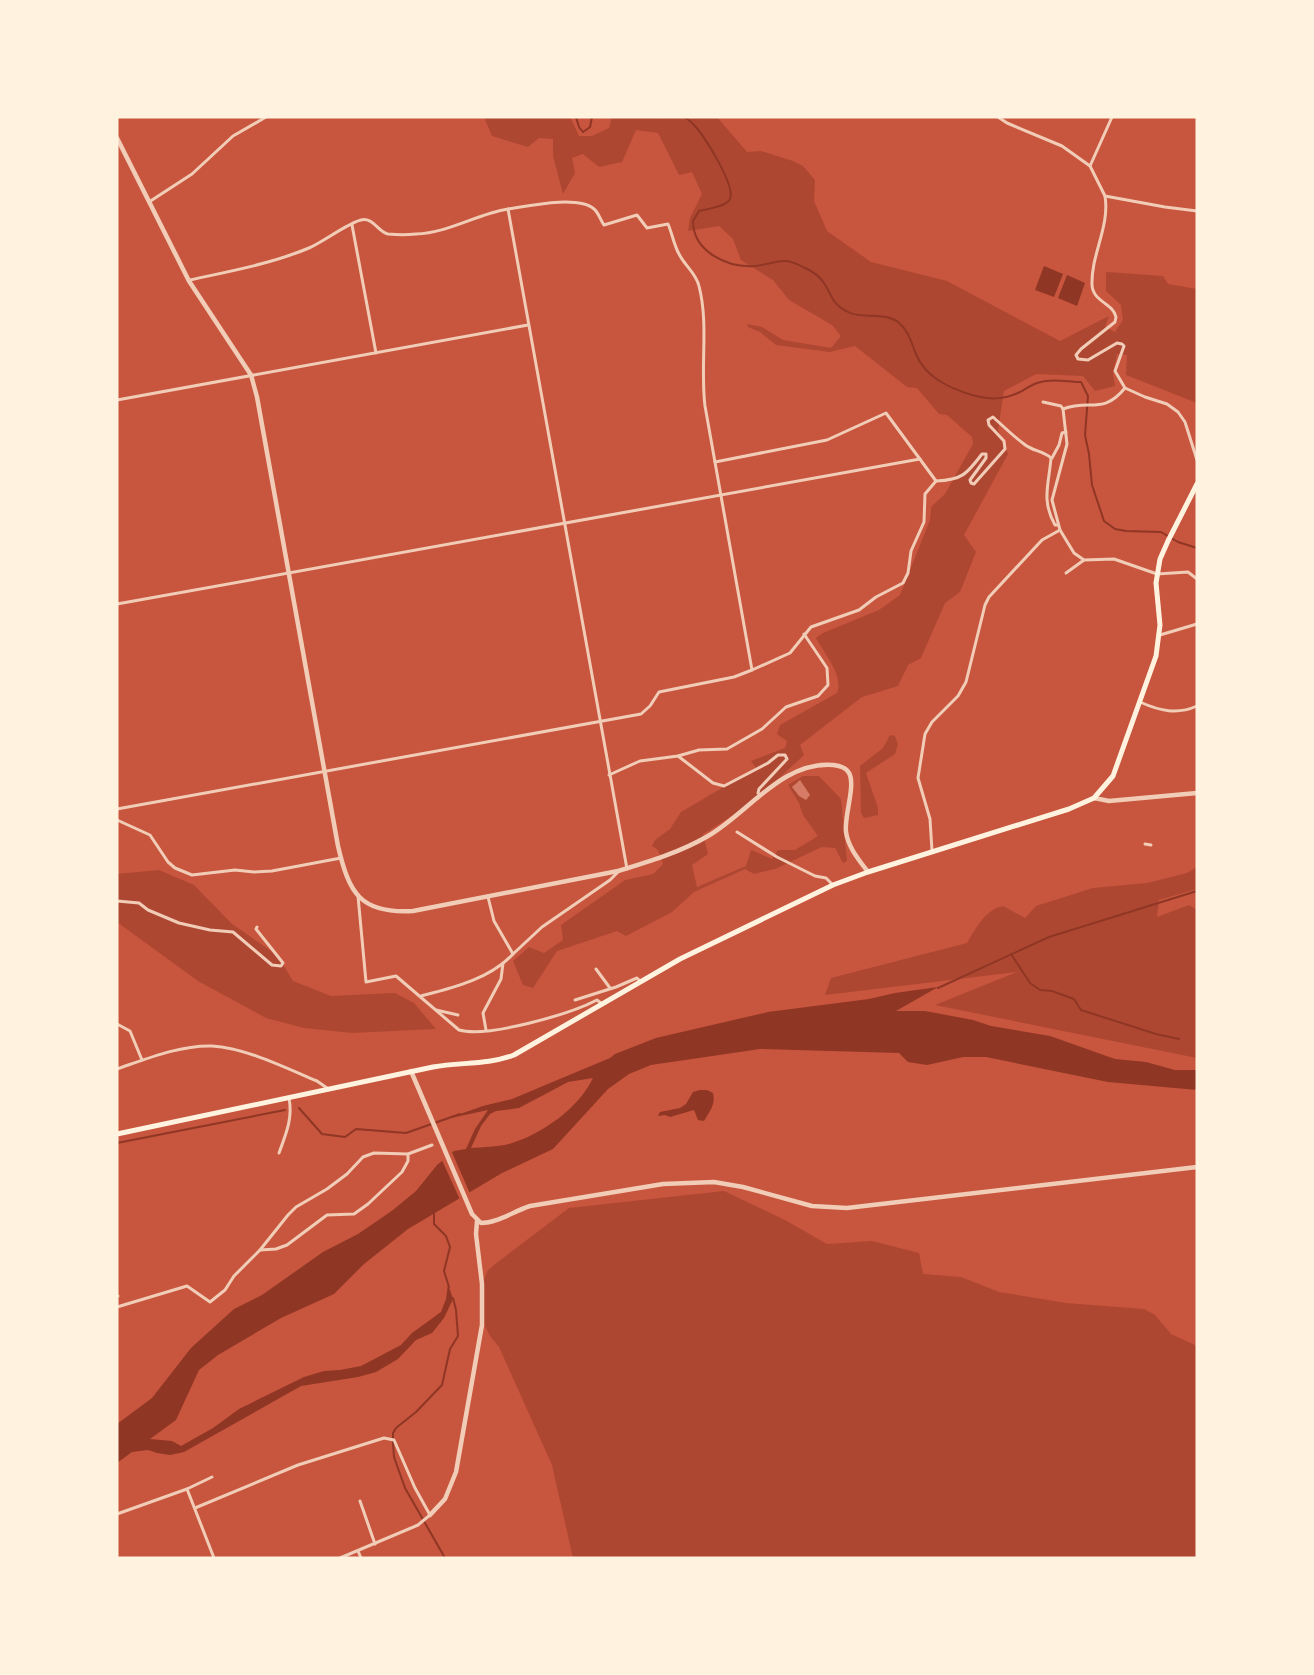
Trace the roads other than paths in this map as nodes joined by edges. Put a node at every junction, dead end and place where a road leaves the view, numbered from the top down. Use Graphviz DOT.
graph roads {
  1 [pos="266,117"];
  2 [pos="998,117"];
  3 [pos="1112,117"];
  4 [pos="117,138"];
  5 [pos="1090,166"];
  6 [pos="1105,196"];
  7 [pos="149,202"];
  8 [pos="508,209"];
  9 [pos="1197,211"];
  10 [pos="352,225"];
  11 [pos="189,281"];
  12 [pos="528,325"];
  13 [pos="376,353"];
  14 [pos="251,375"];
  15 [pos="1125,388"];
  16 [pos="117,400"];
  17 [pos="1043,402"];
  18 [pos="1064,409"];
  19 [pos="1066,432"];
  20 [pos="1051,458"];
  21 [pos="920,459"];
  22 [pos="1197,460"];
  23 [pos="715,462"];
  24 [pos="936,481"];
  25 [pos="1197,484"];
  26 [pos="721,495"];
  27 [pos="564,523"];
  28 [pos="1058,525"];
  29 [pos="1060,530"];
  30 [pos="1084,560"];
  31 [pos="1066,573"];
  32 [pos="289,574"];
  33 [pos="1157,574"];
  34 [pos="1197,579"];
  35 [pos="117,604"];
  36 [pos="1197,624"];
  37 [pos="804,634"];
  38 [pos="1160,635"];
  39 [pos="752,670"];
  40 [pos="1140,702"];
  41 [pos="1197,706"];
  42 [pos="600,721"];
  43 [pos="678,756"];
  44 [pos="324,772"];
  45 [pos="609,775"];
  46 [pos="1197,793"];
  47 [pos="762,796"];
  48 [pos="1094,798"];
  49 [pos="117,809"];
  50 [pos="117,820"];
  51 [pos="736,832"];
  52 [pos="1145,844"];
  53 [pos="1151,845"];
  54 [pos="932,852"];
  55 [pos="340,858"];
  56 [pos="627,869"];
  57 [pos="618,871"];
  58 [pos="868,872"];
  59 [pos="832,885"];
  60 [pos="358,896"];
  61 [pos="488,897"];
  62 [pos="117,901"];
  63 [pos="257,927"];
  64 [pos="513,954"];
  65 [pos="503,963"];
  66 [pos="596,969"];
  67 [pos="641,982"];
  68 [pos="610,988"];
  69 [pos="421,996"];
  70 [pos="575,1000"];
  71 [pos="602,1004"];
  72 [pos="435,1009"];
  73 [pos="458,1015"];
  74 [pos="117,1024"];
  75 [pos="486,1030"];
  76 [pos="142,1060"];
  77 [pos="117,1069"];
  78 [pos="411,1071"];
  79 [pos="327,1088"];
  80 [pos="289,1096"];
  81 [pos="117,1134"];
  82 [pos="432,1145"];
  83 [pos="279,1153"];
  84 [pos="408,1154"];
  85 [pos="1197,1167"];
  86 [pos="477,1221"];
  87 [pos="260,1250"];
  88 [pos="117,1307"];
  89 [pos="212,1477"];
  90 [pos="187,1489"];
  91 [pos="360,1501"];
  92 [pos="363,1507"];
  93 [pos="195,1508"];
  94 [pos="356,1509"];
  95 [pos="117,1514"];
  96 [pos="430,1515"];
  97 [pos="375,1544"];
  98 [pos="358,1551"];
  99 [pos="214,1558"];
  100 [pos="340,1558"];
  101 [pos="361,1558"];
  1 -- 7 [label="street"];
  2 -- 5 [label="street"];
  3 -- 5 [label="street"];
  4 -- 7 [label="street"];
  5 -- 6 [label="street"];
  6 -- 9 [label="street"];
  6 -- 15 [label="street"];
  7 -- 11 [label="street"];
  8 -- 10 [label="street"];
  8 -- 12 [label="street"];
  8 -- 23 [label="street"];
  10 -- 11 [label="street"];
  10 -- 13 [label="street"];
  11 -- 14 [label="street"];
  12 -- 13 [label="street"];
  12 -- 27 [label="street"];
  13 -- 14 [label="street"];
  14 -- 16 [label="street"];
  14 -- 32 [label="street"];
  15 -- 18 [label="street"];
  15 -- 22 [label="street"];
  17 -- 18 [label="street"];
  18 -- 19 [label="street"];
  19 -- 20 [label="street"];
  19 -- 28 [label="street"];
  20 -- 24 [label="street"];
  20 -- 28 [label="street"];
  21 -- 23 [label="street"];
  21 -- 24 [label="street"];
  21 -- 26 [label="street"];
  23 -- 26 [label="street"];
  24 -- 37 [label="street"];
  25 -- 33 [label="main road"];
  26 -- 27 [label="street"];
  26 -- 39 [label="street"];
  27 -- 32 [label="street"];
  27 -- 42 [label="street"];
  28 -- 29 [label="street"];
  29 -- 30 [label="street"];
  29 -- 54 [label="street"];
  30 -- 31 [label="street"];
  30 -- 33 [label="street"];
  32 -- 35 [label="street"];
  32 -- 44 [label="street"];
  33 -- 34 [label="street"];
  33 -- 38 [label="main road"];
  36 -- 38 [label="street"];
  37 -- 39 [label="street"];
  37 -- 43 [label="street"];
  38 -- 40 [label="main road"];
  39 -- 42 [label="street"];
  40 -- 41 [label="street"];
  40 -- 48 [label="main road"];
  42 -- 44 [label="street"];
  42 -- 45 [label="street"];
  43 -- 45 [label="street"];
  43 -- 47 [label="street"];
  44 -- 49 [label="street"];
  44 -- 55 [label="street"];
  45 -- 56 [label="street"];
  46 -- 48 [label="street"];
  47 -- 56 [label="street"];
  47 -- 58 [label="street"];
  48 -- 54 [label="main road"];
  50 -- 55 [label="street"];
  51 -- 59 [label="street"];
  52 -- 53 [label="street"];
  54 -- 58 [label="main road"];
  55 -- 60 [label="street"];
  56 -- 57 [label="street"];
  57 -- 61 [label="street"];
  57 -- 64 [label="street"];
  58 -- 59 [label="main road"];
  59 -- 67 [label="main road"];
  60 -- 61 [label="street"];
  60 -- 69 [label="street"];
  61 -- 64 [label="street"];
  62 -- 63 [label="street"];
  64 -- 65 [label="street"];
  65 -- 69 [label="street"];
  65 -- 75 [label="street"];
  66 -- 68 [label="street"];
  67 -- 68 [label="street"];
  67 -- 71 [label="main road"];
  68 -- 70 [label="street"];
  69 -- 72 [label="street"];
  71 -- 75 [label="street"];
  71 -- 78 [label="main road"];
  72 -- 73 [label="street"];
  72 -- 75 [label="street"];
  74 -- 76 [label="street"];
  76 -- 77 [label="street"];
  76 -- 79 [label="street"];
  78 -- 79 [label="main road"];
  78 -- 86 [label="street"];
  79 -- 80 [label="main road"];
  80 -- 81 [label="main road"];
  80 -- 83 [label="street"];
  82 -- 84 [label="street"];
  84 -- 87 [label="street"];
  84 -- 87 [label="street"];
  85 -- 86 [label="street"];
  86 -- 96 [label="street"];
  87 -- 88 [label="street"];
  89 -- 90 [label="street"];
  90 -- 93 [label="street"];
  90 -- 95 [label="street"];
  91 -- 92 [label="street"];
  92 -- 94 [label="street"];
  92 -- 97 [label="street"];
  93 -- 96 [label="street"];
  93 -- 99 [label="street"];
  96 -- 97 [label="street"];
  97 -- 98 [label="street"];
  98 -- 100 [label="street"];
  98 -- 101 [label="street"];
}
